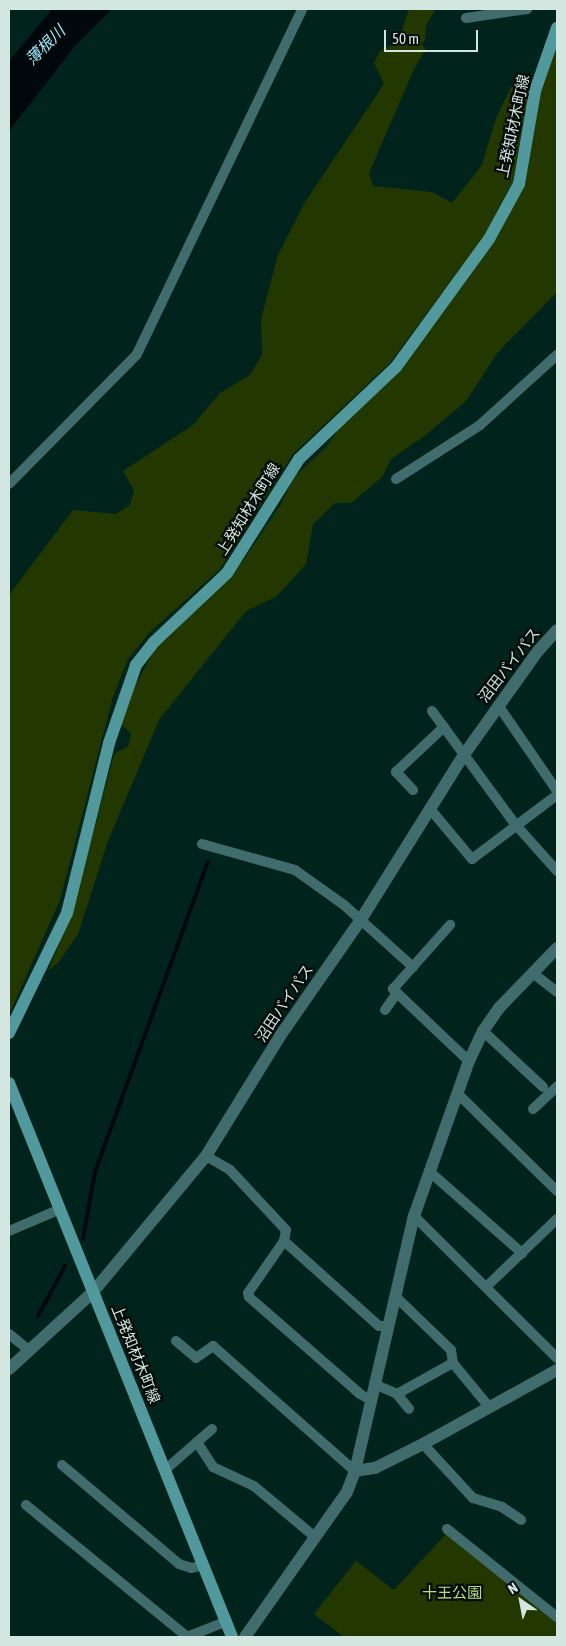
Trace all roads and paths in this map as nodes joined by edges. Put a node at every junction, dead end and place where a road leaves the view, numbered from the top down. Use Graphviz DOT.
graph roads {
  1 [pos="302,9"];
  2 [pos="527,9"];
  3 [pos="466,18"];
  4 [pos="557,28"];
  5 [pos="557,355"];
  6 [pos="396,479"];
  7 [pos="9,484"];
  8 [pos="557,630"];
  9 [pos="498,705"];
  10 [pos="432,711"];
  11 [pos="444,727"];
  12 [pos="463,756"];
  13 [pos="413,790"];
  14 [pos="557,791"];
  15 [pos="557,795"];
  16 [pos="431,810"];
  17 [pos="515,824"];
  18 [pos="202,844"];
  19 [pos="557,871"];
  20 [pos="360,921"];
  21 [pos="450,925"];
  22 [pos="557,948"];
  23 [pos="413,967"];
  24 [pos="534,974"];
  25 [pos="557,992"];
  26 [pos="397,993"];
  27 [pos="385,1010"];
  28 [pos="483,1031"];
  29 [pos="9,1033"];
  30 [pos="469,1061"];
  31 [pos="9,1083"];
  32 [pos="543,1087"];
  33 [pos="557,1087"];
  34 [pos="457,1094"];
  35 [pos="534,1109"];
  36 [pos="206,1156"];
  37 [pos="430,1172"];
  38 [pos="557,1192"];
  39 [pos="58,1210"];
  40 [pos="414,1216"];
  41 [pos="557,1219"];
  42 [pos="9,1231"];
  43 [pos="284,1241"];
  44 [pos="522,1253"];
  45 [pos="486,1287"];
  46 [pos="93,1292"];
  47 [pos="395,1296"];
  48 [pos="388,1326"];
  49 [pos="9,1334"];
  50 [pos="176,1341"];
  51 [pos="29,1350"];
  52 [pos="557,1358"];
  53 [pos="453,1363"];
  54 [pos="9,1370"];
  55 [pos="557,1370"];
  56 [pos="374,1384"];
  57 [pos="396,1394"];
  58 [pos="371,1400"];
  59 [pos="490,1408"];
  60 [pos="409,1409"];
  61 [pos="212,1430"];
  62 [pos="197,1442"];
  63 [pos="423,1444"];
  64 [pos="62,1465"];
  65 [pos="166,1469"];
  66 [pos="355,1472"];
  67 [pos="26,1505"];
  68 [pos="521,1520"];
  69 [pos="447,1529"];
  70 [pos="315,1537"];
  71 [pos="204,1565"];
  72 [pos="557,1617"];
  73 [pos="227,1621"];
  74 [pos="232,1637"];
  75 [pos="245,1637"];
  1 -- 7 [label="street"];
  2 -- 3 [label="street"];
  4 -- 29 [label="main road, 上発知材木町線"];
  5 -- 6 [label="street"];
  8 -- 9 [label="street, 沼田バイパス"];
  9 -- 12 [label="street, 沼田バイパス"];
  9 -- 14 [label="street"];
  10 -- 11 [label="street"];
  11 -- 12 [label="street"];
  11 -- 13 [label="street"];
  12 -- 16 [label="street, 沼田バイパス"];
  12 -- 17 [label="street"];
  15 -- 17 [label="street"];
  16 -- 17 [label="street"];
  16 -- 20 [label="street, 沼田バイパス"];
  17 -- 19 [label="street"];
  18 -- 20 [label="street"];
  20 -- 23 [label="street"];
  20 -- 36 [label="street, 沼田バイパス"];
  21 -- 23 [label="street"];
  22 -- 24 [label="street"];
  23 -- 26 [label="street"];
  24 -- 25 [label="street"];
  24 -- 28 [label="street"];
  26 -- 27 [label="street"];
  26 -- 30 [label="street"];
  28 -- 30 [label="street"];
  28 -- 32 [label="street"];
  30 -- 34 [label="street"];
  31 -- 39 [label="main road, 上発知材木町線"];
  33 -- 35 [label="street"];
  34 -- 37 [label="street"];
  34 -- 38 [label="street"];
  36 -- 43 [label="street"];
  36 -- 46 [label="street, 沼田バイパス"];
  37 -- 40 [label="street"];
  37 -- 44 [label="street"];
  39 -- 42 [label="street"];
  39 -- 46 [label="main road, 上発知材木町線"];
  40 -- 45 [label="street"];
  40 -- 47 [label="street"];
  41 -- 44 [label="street"];
  43 -- 48 [label="street"];
  43 -- 58 [label="street"];
  44 -- 45 [label="street"];
  45 -- 52 [label="street"];
  46 -- 51 [label="street, 沼田バイパス"];
  46 -- 65 [label="main road, 上発知材木町線"];
  47 -- 48 [label="street"];
  47 -- 53 [label="street"];
  48 -- 56 [label="street"];
  49 -- 51 [label="street"];
  50 -- 66 [label="street"];
  51 -- 54 [label="street, 沼田バイパス"];
  53 -- 57 [label="street"];
  53 -- 59 [label="street"];
  55 -- 59 [label="street"];
  56 -- 57 [label="street"];
  56 -- 58 [label="street"];
  57 -- 60 [label="street"];
  58 -- 66 [label="street"];
  59 -- 63 [label="street"];
  61 -- 62 [label="street"];
  62 -- 65 [label="street"];
  62 -- 70 [label="street"];
  63 -- 66 [label="street"];
  63 -- 68 [label="street"];
  64 -- 71 [label="street"];
  65 -- 71 [label="main road, 上発知材木町線"];
  66 -- 70 [label="street"];
  67 -- 73 [label="street"];
  69 -- 72 [label="street"];
  70 -- 75 [label="street"];
  71 -- 73 [label="main road, 上発知材木町線"];
  73 -- 74 [label="main road, 上発知材木町線"];
}
